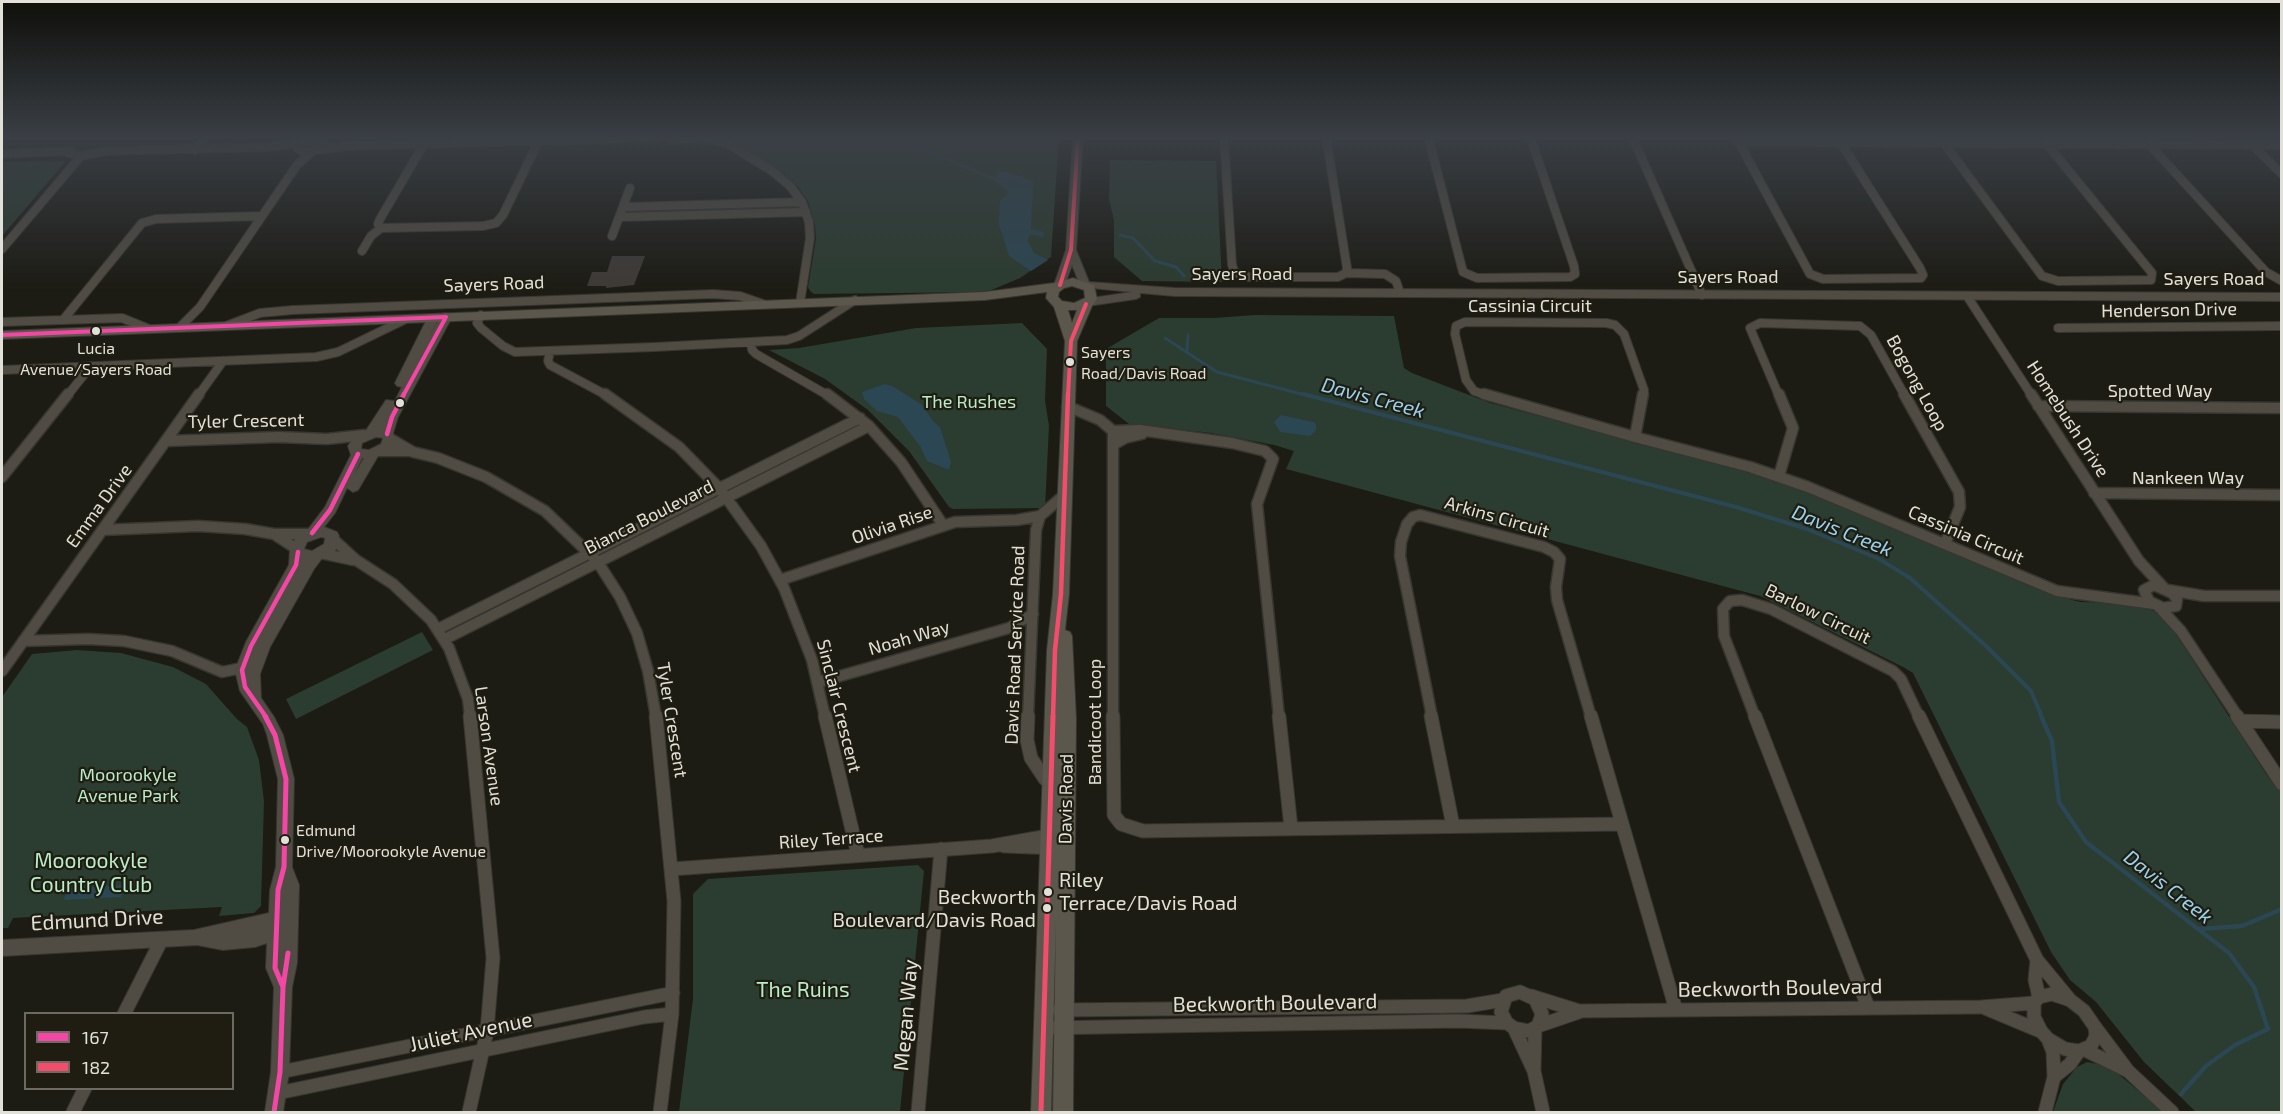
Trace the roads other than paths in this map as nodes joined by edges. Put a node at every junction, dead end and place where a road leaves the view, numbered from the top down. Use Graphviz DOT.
graph roads {
  1 [pos="54,188"];
  2 [pos="281,188"];
  3 [pos="399,188"];
  4 [pos="516,188"];
  5 [pos="630,188"];
  6 [pos="790,188"];
  7 [pos="1075,188"];
  8 [pos="1228,188"];
  9 [pos="1334,188"];
  10 [pos="1441,188"];
  11 [pos="1548,188"];
  12 [pos="1655,188"];
  13 [pos="1763,188"];
  14 [pos="1869,188"];
  15 [pos="1977,188"];
  16 [pos="2083,188"];
  17 [pos="2189,188"];
  18 [pos="802,202"];
  19 [pos="624,207"];
  20 [pos="806,212"];
  21 [pos="262,216"];
  22 [pos="620,217"];
  23 [pos="381,228"];
  24 [pos="612,236"];
  25 [pos="2,249"];
  26 [pos="1071,250"];
  27 [pos="362,251"];
  28 [pos="1346,273"];
  29 [pos="2282,281"];
  30 [pos="1086,285"];
  31 [pos="1058,286"];
  32 [pos="1174,292"];
  33 [pos="1400,293"];
  34 [pos="1702,295"];
  35 [pos="985,296"];
  36 [pos="1967,296"];
  37 [pos="2282,297"];
  38 [pos="855,300"];
  39 [pos="800,303"];
  40 [pos="1087,303"];
  41 [pos="763,304"];
  42 [pos="1059,305"];
  43 [pos="200,308"];
  44 [pos="481,315"];
  45 [pos="439,317"];
  46 [pos="406,319"];
  47 [pos="63,320"];
  48 [pos="2,322"];
  49 [pos="226,326"];
  50 [pos="2282,326"];
  51 [pos="193,327"];
  52 [pos="179,328"];
  53 [pos="2058,328"];
  54 [pos="149,329"];
  55 [pos="2,335"];
  56 [pos="1071,341"];
  57 [pos="751,342"];
  58 [pos="550,351"];
  59 [pos="223,361"];
  60 [pos="90,366"];
  61 [pos="2,370"];
  62 [pos="1067,406"];
  63 [pos="2038,406"];
  64 [pos="2282,408"];
  65 [pos="865,422"];
  66 [pos="1113,431"];
  67 [pos="367,434"];
  68 [pos="1157,434"];
  69 [pos="388,436"];
  70 [pos="1635,436"];
  71 [pos="327,439"];
  72 [pos="166,441"];
  73 [pos="1113,445"];
  74 [pos="356,451"];
  75 [pos="376,452"];
  76 [pos="412,452"];
  77 [pos="5,468"];
  78 [pos="1779,476"];
  79 [pos="2,477"];
  80 [pos="723,493"];
  81 [pos="2094,493"];
  82 [pos="2282,495"];
  83 [pos="1062,497"];
  84 [pos="1040,516"];
  85 [pos="1017,520"];
  86 [pos="943,525"];
  87 [pos="102,530"];
  88 [pos="1036,530"];
  89 [pos="274,534"];
  90 [pos="311,534"];
  91 [pos="332,537"];
  92 [pos="1945,544"];
  93 [pos="298,550"];
  94 [pos="319,554"];
  95 [pos="593,557"];
  96 [pos="356,560"];
  97 [pos="2139,561"];
  98 [pos="780,580"];
  99 [pos="2145,589"];
  100 [pos="2165,589"];
  101 [pos="2204,596"];
  102 [pos="2282,596"];
  103 [pos="2115,597"];
  104 [pos="2156,605"];
  105 [pos="2177,605"];
  106 [pos="1033,614"];
  107 [pos="1009,628"];
  108 [pos="2181,631"];
  109 [pos="441,634"];
  110 [pos="1032,634"];
  111 [pos="23,641"];
  112 [pos="247,664"];
  113 [pos="2,670"];
  114 [pos="819,682"];
  115 [pos="2240,721"];
  116 [pos="2282,722"];
  117 [pos="1059,783"];
  118 [pos="2282,784"];
  119 [pos="1622,824"];
  120 [pos="1452,826"];
  121 [pos="1292,828"];
  122 [pos="1057,841"];
  123 [pos="941,849"];
  124 [pos="858,855"];
  125 [pos="672,869"];
  126 [pos="281,924"];
  127 [pos="162,939"];
  128 [pos="2,948"];
  129 [pos="2037,960"];
  130 [pos="673,993"];
  131 [pos="1531,996"];
  132 [pos="1503,1000"];
  133 [pos="2037,1000"];
  134 [pos="2070,1000"];
  135 [pos="1868,1007"];
  136 [pos="1982,1007"];
  137 [pos="1064,1010"];
  138 [pos="1676,1010"];
  139 [pos="1579,1011"];
  140 [pos="125,1012"];
  141 [pos="672,1014"];
  142 [pos="1044,1019"];
  143 [pos="1510,1026"];
  144 [pos="2094,1027"];
  145 [pos="1537,1028"];
  146 [pos="1065,1029"];
  147 [pos="487,1031"];
  148 [pos="2044,1035"];
  149 [pos="2082,1051"];
  150 [pos="482,1052"];
  151 [pos="1534,1071"];
  152 [pos="2128,1071"];
  153 [pos="280,1072"];
  154 [pos="2054,1077"];
  155 [pos="84,1090"];
  156 [pos="278,1093"];
  157 [pos="73,1113"];
  158 [pos="274,1113"];
  159 [pos="469,1113"];
  160 [pos="660,1113"];
  161 [pos="918,1113"];
  162 [pos="1041,1113"];
  163 [pos="1063,1113"];
  164 [pos="1543,1113"];
  165 [pos="2045,1113"];
  166 [pos="2172,1113"];
  1 -- 25 [label="street"];
  2 -- 21 [label="street"];
  3 -- 23 [label="street"];
  4 -- 23 [label="street"];
  5 -- 19 [label="street"];
  6 -- 18 [label="street"];
  7 -- 26 [label="street"];
  8 -- 28 [label="street"];
  9 -- 28 [label="street"];
  10 -- 11 [label="street"];
  12 -- 34 [label="street"];
  13 -- 14 [label="street"];
  15 -- 16 [label="street"];
  17 -- 29 [label="street"];
  18 -- 19 [label="street"];
  18 -- 20 [label="street"];
  19 -- 22 [label="street"];
  20 -- 22 [label="street"];
  20 -- 39 [label="street"];
  21 -- 43 [label="street"];
  21 -- 47 [label="street"];
  22 -- 24 [label="street"];
  23 -- 27 [label="street"];
  26 -- 30 [label="street"];
  26 -- 31 [label="street"];
  28 -- 33 [label="street"];
  30 -- 31 [label="main road"];
  30 -- 32 [label="street, Sayers Road"];
  30 -- 40 [label="main road"];
  31 -- 35 [label="main road, Sayers Road"];
  31 -- 42 [label="main road"];
  32 -- 33 [label="street, Sayers Road"];
  32 -- 40 [label="street, Sayers Road"];
  33 -- 34 [label="street, Sayers Road"];
  34 -- 36 [label="street, Sayers Road"];
  35 -- 38 [label="main road, Sayers Road"];
  35 -- 42 [label="main road, Sayers Road"];
  36 -- 37 [label="street, Sayers Road"];
  36 -- 63 [label="street, Homebush Drive"];
  38 -- 39 [label="main road, Sayers Road"];
  38 -- 57 [label="street, Sayers Road"];
  39 -- 41 [label="main road, Sayers Road"];
  40 -- 42 [label="main road"];
  40 -- 56 [label="main road, Davis Road"];
  41 -- 44 [label="main road, Sayers Road"];
  41 -- 49 [label="street, Sayers Road"];
  42 -- 56 [label="main road, Davis Road"];
  43 -- 51 [label="street"];
  43 -- 52 [label="street"];
  44 -- 45 [label="main road, Sayers Road"];
  44 -- 58 [label="street, Sayers Road"];
  45 -- 46 [label="main road, Sayers Road"];
  45 -- 67 [label="street"];
  45 -- 69 [label="street"];
  46 -- 49 [label="main road, Sayers Road"];
  46 -- 59 [label="street, Sayers Road"];
  47 -- 48 [label="street, Sayers Road"];
  47 -- 54 [label="street, Sayers Road"];
  49 -- 51 [label="main road, Sayers Road"];
  50 -- 53 [label="street, Henderson Drive"];
  51 -- 52 [label="main road, Sayers Road"];
  52 -- 54 [label="main road, Sayers Road"];
  54 -- 55 [label="main road, Sayers Road"];
  56 -- 62 [label="main road, Davis Road"];
  57 -- 58 [label="street, Sayers Road"];
  57 -- 65 [label="street"];
  58 -- 80 [label="street, Sinclair Crescent"];
  59 -- 60 [label="street, Sayers Road"];
  59 -- 72 [label="street, Emma Drive"];
  60 -- 61 [label="street, Sayers Road"];
  60 -- 77 [label="street"];
  62 -- 66 [label="street"];
  62 -- 83 [label="main road, Davis Road"];
  63 -- 64 [label="street, Spotted Way"];
  63 -- 81 [label="street, Homebush Drive"];
  65 -- 80 [label="street, Bianca Boulevard"];
  65 -- 86 [label="street"];
  66 -- 68 [label="street"];
  66 -- 73 [label="street, Bandicoot Loop"];
  67 -- 69 [label="street"];
  67 -- 71 [label="street, Tyler Crescent"];
  67 -- 74 [label="street"];
  68 -- 73 [label="street"];
  68 -- 121 [label="street"];
  69 -- 75 [label="street"];
  69 -- 76 [label="street, Tyler Crescent"];
  70 -- 70 [label="street, Cassinia Circuit"];
  70 -- 78 [label="street, Cassinia Circuit"];
  71 -- 72 [label="street, Tyler Crescent"];
  71 -- 74 [label="street, Tyler Crescent"];
  72 -- 87 [label="street, Emma Drive"];
  73 -- 121 [label="street, Bandicoot Loop"];
  74 -- 75 [label="street"];
  74 -- 90 [label="street"];
  75 -- 76 [label="street, Tyler Crescent"];
  75 -- 91 [label="street"];
  76 -- 95 [label="street, Tyler Crescent"];
  77 -- 79 [label="street"];
  78 -- 92 [label="street, Cassinia Circuit"];
  78 -- 92 [label="street, Bogong Loop"];
  80 -- 95 [label="street, Bianca Boulevard"];
  80 -- 98 [label="street, Sinclair Crescent"];
  81 -- 82 [label="street, Nankeen Way"];
  81 -- 97 [label="street, Homebush Drive"];
  83 -- 84 [label="street"];
  83 -- 117 [label="main road, Davis Road"];
  84 -- 85 [label="street, Olivia Rise"];
  84 -- 88 [label="street, Davis Road Service Road"];
  85 -- 86 [label="street, Olivia Rise"];
  85 -- 88 [label="street, Olivia Rise"];
  86 -- 98 [label="street, Olivia Rise"];
  87 -- 89 [label="street"];
  87 -- 111 [label="street, Emma Drive"];
  88 -- 106 [label="street, Davis Road Service Road"];
  89 -- 90 [label="street"];
  89 -- 93 [label="street"];
  90 -- 91 [label="street"];
  90 -- 93 [label="street"];
  91 -- 94 [label="street"];
  91 -- 96 [label="street, Larson Avenue"];
  92 -- 103 [label="street, Cassinia Circuit"];
  93 -- 94 [label="street"];
  93 -- 112 [label="street"];
  94 -- 96 [label="street, Larson Avenue"];
  94 -- 112 [label="street"];
  95 -- 109 [label="street, Bianca Boulevard"];
  95 -- 125 [label="street, Tyler Crescent"];
  96 -- 109 [label="street, Larson Avenue"];
  97 -- 99 [label="street, Homebush Drive"];
  97 -- 100 [label="street, Homebush Drive"];
  98 -- 114 [label="street, Sinclair Crescent"];
  99 -- 100 [label="street, Cassinia Circuit"];
  99 -- 103 [label="street, Cassinia Circuit"];
  99 -- 104 [label="street"];
  100 -- 101 [label="street"];
  100 -- 105 [label="street, Homebush Drive"];
  101 -- 102 [label="street"];
  101 -- 105 [label="street"];
  103 -- 104 [label="street, Cassinia Circuit"];
  104 -- 105 [label="street, Cassinia Circuit"];
  104 -- 108 [label="street"];
  105 -- 108 [label="street"];
  106 -- 107 [label="street, Noah Way"];
  106 -- 110 [label="street, Davis Road Service Road"];
  107 -- 110 [label="street"];
  107 -- 114 [label="street, Noah Way"];
  108 -- 115 [label="street"];
  109 -- 147 [label="street, Larson Avenue"];
  110 -- 117 [label="street, Davis Road Service Road"];
  111 -- 112 [label="street"];
  111 -- 113 [label="street, Emma Drive"];
  112 -- 126 [label="street"];
  114 -- 124 [label="street, Sinclair Crescent"];
  115 -- 116 [label="street"];
  115 -- 118 [label="street"];
  117 -- 122 [label="main road, Davis Road"];
  119 -- 120 [label="street, Bandicoot Loop"];
  119 -- 120 [label="street, Arkins Circuit"];
  119 -- 138 [label="street, Arkins Circuit"];
  120 -- 121 [label="street, Bandicoot Loop"];
  122 -- 123 [label="street, Riley Terrace"];
  122 -- 137 [label="main road, Davis Road"];
  122 -- 142 [label="main road, Davis Road"];
  123 -- 124 [label="street, Riley Terrace"];
  123 -- 161 [label="street, Megan Way"];
  124 -- 125 [label="street, Riley Terrace"];
  125 -- 130 [label="street, Tyler Crescent"];
  126 -- 127 [label="street, Edmund Drive"];
  126 -- 153 [label="street"];
  127 -- 128 [label="street, Edmund Drive"];
  127 -- 140 [label="street"];
  129 -- 133 [label="street, Barlow Circuit"];
  129 -- 134 [label="street, Barlow Circuit"];
  129 -- 135 [label="street, Barlow Circuit"];
  130 -- 141 [label="street, Tyler Crescent"];
  130 -- 147 [label="street, Juliet Avenue"];
  131 -- 132 [label="street"];
  131 -- 139 [label="street, Beckworth Boulevard"];
  131 -- 145 [label="street"];
  132 -- 137 [label="street, Beckworth Boulevard"];
  132 -- 143 [label="street"];
  133 -- 134 [label="street"];
  133 -- 136 [label="street, Beckworth Boulevard"];
  133 -- 148 [label="street"];
  134 -- 144 [label="street"];
  135 -- 136 [label="street, Beckworth Boulevard"];
  135 -- 138 [label="street, Beckworth Boulevard"];
  136 -- 148 [label="street, Beckworth Boulevard"];
  137 -- 142 [label="street, Beckworth Boulevard"];
  137 -- 146 [label="main road, Davis Road"];
  138 -- 139 [label="street, Beckworth Boulevard"];
  139 -- 145 [label="street, Beckworth Boulevard"];
  141 -- 150 [label="street, Juliet Avenue"];
  141 -- 160 [label="street, Tyler Crescent"];
  142 -- 146 [label="street, Beckworth Boulevard"];
  142 -- 162 [label="main road, Davis Road"];
  143 -- 145 [label="street"];
  143 -- 146 [label="street, Beckworth Boulevard"];
  143 -- 151 [label="street"];
  144 -- 149 [label="street"];
  144 -- 152 [label="street"];
  145 -- 151 [label="street"];
  146 -- 163 [label="main road, Davis Road"];
  147 -- 150 [label="street, Larson Avenue"];
  147 -- 153 [label="street, Juliet Avenue"];
  148 -- 149 [label="street"];
  148 -- 154 [label="street"];
  149 -- 152 [label="street"];
  149 -- 154 [label="street"];
  150 -- 156 [label="street, Juliet Avenue"];
  150 -- 159 [label="street, Larson Avenue"];
  151 -- 164 [label="street"];
  152 -- 166 [label="street"];
  153 -- 156 [label="street"];
  154 -- 165 [label="street"];
  155 -- 157 [label="street"];
  156 -- 158 [label="street"];
}
